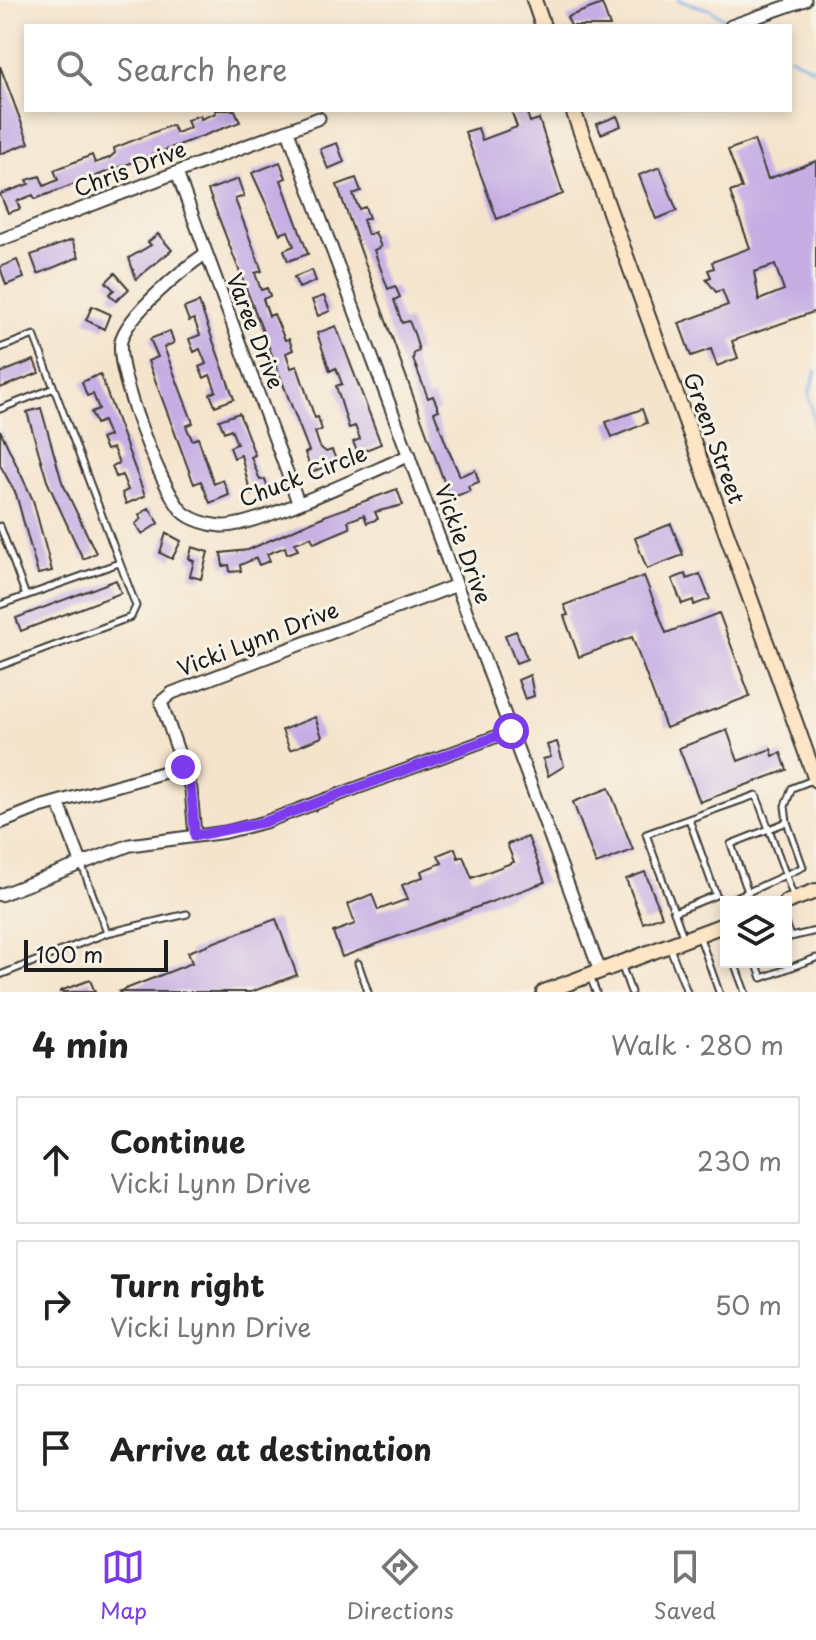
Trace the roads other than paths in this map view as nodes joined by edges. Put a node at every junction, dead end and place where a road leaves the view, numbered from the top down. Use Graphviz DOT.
graph roads {
  1 [pos="534,0"];
  2 [pos="805,0"];
  3 [pos="542,24"];
  4 [pos="737,24"];
  5 [pos="574,112"];
  6 [pos="319,118"];
  7 [pos="288,131"];
  8 [pos="177,173"];
  9 [pos="0,240"];
  10 [pos="205,254"];
  11 [pos="0,348"];
  12 [pos="54,388"];
  13 [pos="0,409"];
  14 [pos="410,455"];
  15 [pos="298,502"];
  16 [pos="0,526"];
  17 [pos="119,563"];
  18 [pos="457,585"];
  19 [pos="26,596"];
  20 [pos="0,605"];
  21 [pos="0,666"];
  22 [pos="511,731"];
  23 [pos="183,767"];
  24 [pos="816,780"];
  25 [pos="58,802"];
  26 [pos="689,819"];
  27 [pos="787,822"];
  28 [pos="0,823"];
  29 [pos="769,829"];
  30 [pos="195,836"];
  31 [pos="81,862"];
  32 [pos="785,873"];
  33 [pos="816,891"];
  34 [pos="748,892"];
  35 [pos="0,895"];
  36 [pos="738,896"];
  37 [pos="789,896"];
  38 [pos="792,900"];
  39 [pos="674,912"];
  40 [pos="187,914"];
  41 [pos="720,930"];
  42 [pos="816,931"];
  43 [pos="107,933"];
  44 [pos="792,936"];
  45 [pos="691,937"];
  46 [pos="669,945"];
  47 [pos="816,958"];
  48 [pos="358,963"];
  49 [pos="620,963"];
  50 [pos="792,963"];
  51 [pos="736,968"];
  52 [pos="758,968"];
  53 [pos="779,968"];
  54 [pos="595,973"];
  55 [pos="0,975"];
  56 [pos="368,992"];
  57 [pos="544,992"];
  58 [pos="596,992"];
  59 [pos="631,992"];
  60 [pos="687,992"];
  61 [pos="719,992"];
  62 [pos="745,992"];
  1 -- 3 [label="street"];
  2 -- 4 [label="street"];
  5 -- 24 [label="street, Green Street"];
  6 -- 7 [label="street, Chris Drive"];
  7 -- 8 [label="street, Chris Drive"];
  7 -- 14 [label="street, Vickie Drive"];
  8 -- 9 [label="street, Chris Drive"];
  8 -- 10 [label="street, Varee Drive"];
  10 -- 15 [label="street, Varee Drive"];
  10 -- 15 [label="street, Chuck Circle"];
  11 -- 12 [label="lane"];
  12 -- 13 [label="lane"];
  12 -- 17 [label="lane"];
  14 -- 15 [label="street, Chuck Circle"];
  14 -- 18 [label="street, Vickie Drive"];
  16 -- 19 [label="lane"];
  17 -- 19 [label="lane"];
  17 -- 21 [label="lane"];
  18 -- 22 [label="street, Vickie Drive"];
  18 -- 23 [label="street, Vicki Lynn Drive"];
  19 -- 20 [label="lane"];
  22 -- 30 [label="street"];
  22 -- 54 [label="street, Vickie Drive"];
  23 -- 25 [label="street"];
  23 -- 30 [label="street, Vicki Lynn Drive"];
  24 -- 27 [label="lane"];
  25 -- 28 [label="street"];
  25 -- 31 [label="street"];
  26 -- 29 [label="lane"];
  26 -- 39 [label="lane"];
  26 -- 39 [label="lane"];
  27 -- 29 [label="lane"];
  27 -- 32 [label="lane"];
  29 -- 32 [label="lane"];
  29 -- 34 [label="lane"];
  30 -- 31 [label="street"];
  31 -- 35 [label="street"];
  31 -- 43 [label="lane"];
  32 -- 34 [label="lane"];
  32 -- 37 [label="lane"];
  33 -- 38 [label="street"];
  34 -- 36 [label="lane"];
  39 -- 45 [label="lane"];
  40 -- 43 [label="lane"];
  41 -- 45 [label="street"];
  42 -- 44 [label="lane"];
  43 -- 55 [label="lane"];
  45 -- 46 [label="street"];
  45 -- 61 [label="lane"];
  46 -- 49 [label="street"];
  46 -- 60 [label="lane"];
  47 -- 50 [label="lane"];
  48 -- 56 [label="lane"];
  49 -- 54 [label="street"];
  49 -- 59 [label="lane"];
  51 -- 62 [label="lane"];
  52 -- 53 [label="lane"];
  54 -- 57 [label="street"];
  54 -- 58 [label="lane"];
}
